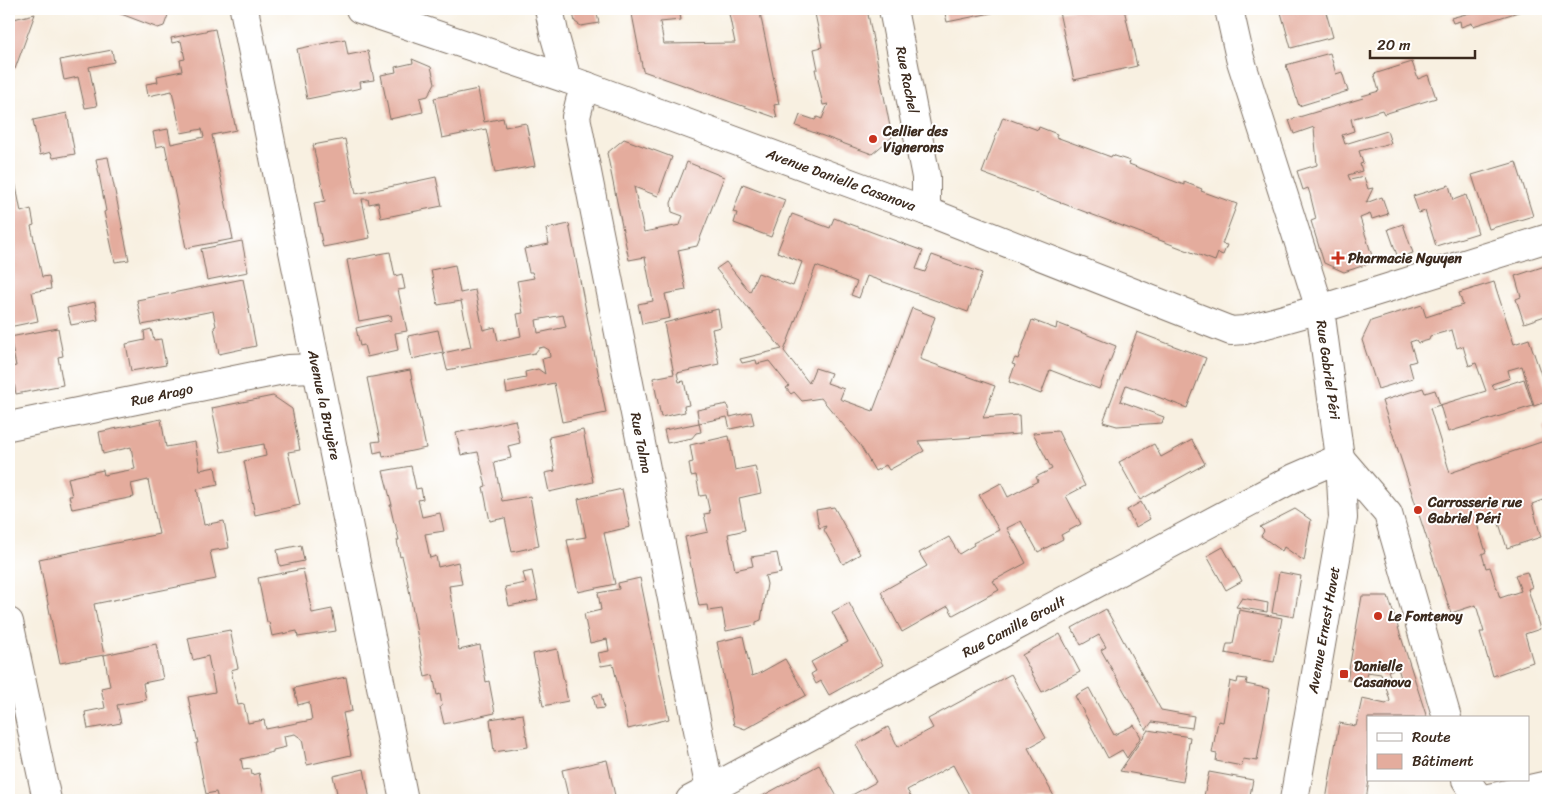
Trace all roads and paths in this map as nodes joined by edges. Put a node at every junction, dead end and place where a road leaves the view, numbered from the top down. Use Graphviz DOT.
graph roads {
  1 [pos="244,9"];
  2 [pos="360,9"];
  3 [pos="550,9"];
  4 [pos="893,9"];
  5 [pos="1229,9"];
  6 [pos="577,83"];
  7 [pos="926,211"];
  8 [pos="1548,238"];
  9 [pos="1320,309"];
  10 [pos="316,368"];
  11 [pos="9,426"];
  12 [pos="1340,458"];
  13 [pos="9,622"];
  14 [pos="1446,716"];
  15 [pos="1467,782"];
  16 [pos="1548,785"];
  17 [pos="705,796"];
  18 [pos="47,800"];
  19 [pos="404,800"];
  20 [pos="1294,800"];
  21 [pos="1480,800"];
  1 -- 10 [label="street, Avenue la Bruyère"];
  2 -- 6 [label="street, Avenue Danielle Casanova"];
  3 -- 6 [label="street"];
  4 -- 7 [label="street, Rue Rachel"];
  5 -- 9 [label="street, Rue Gabriel Péri"];
  6 -- 7 [label="street, Avenue Danielle Casanova"];
  6 -- 17 [label="street, Rue Talma"];
  7 -- 9 [label="street, Avenue Danielle Casanova"];
  8 -- 9 [label="street, Avenue Danielle Casanova"];
  9 -- 12 [label="street, Rue Gabriel Péri"];
  10 -- 11 [label="street, Rue Arago"];
  10 -- 19 [label="street, Avenue la Bruyère"];
  12 -- 14 [label="street"];
  12 -- 17 [label="street, Rue Camille Groult"];
  12 -- 20 [label="street, Avenue Ernest Havet"];
  13 -- 18 [label="street"];
  15 -- 21 [label="street"];
  16 -- 21 [label="street"];
}
